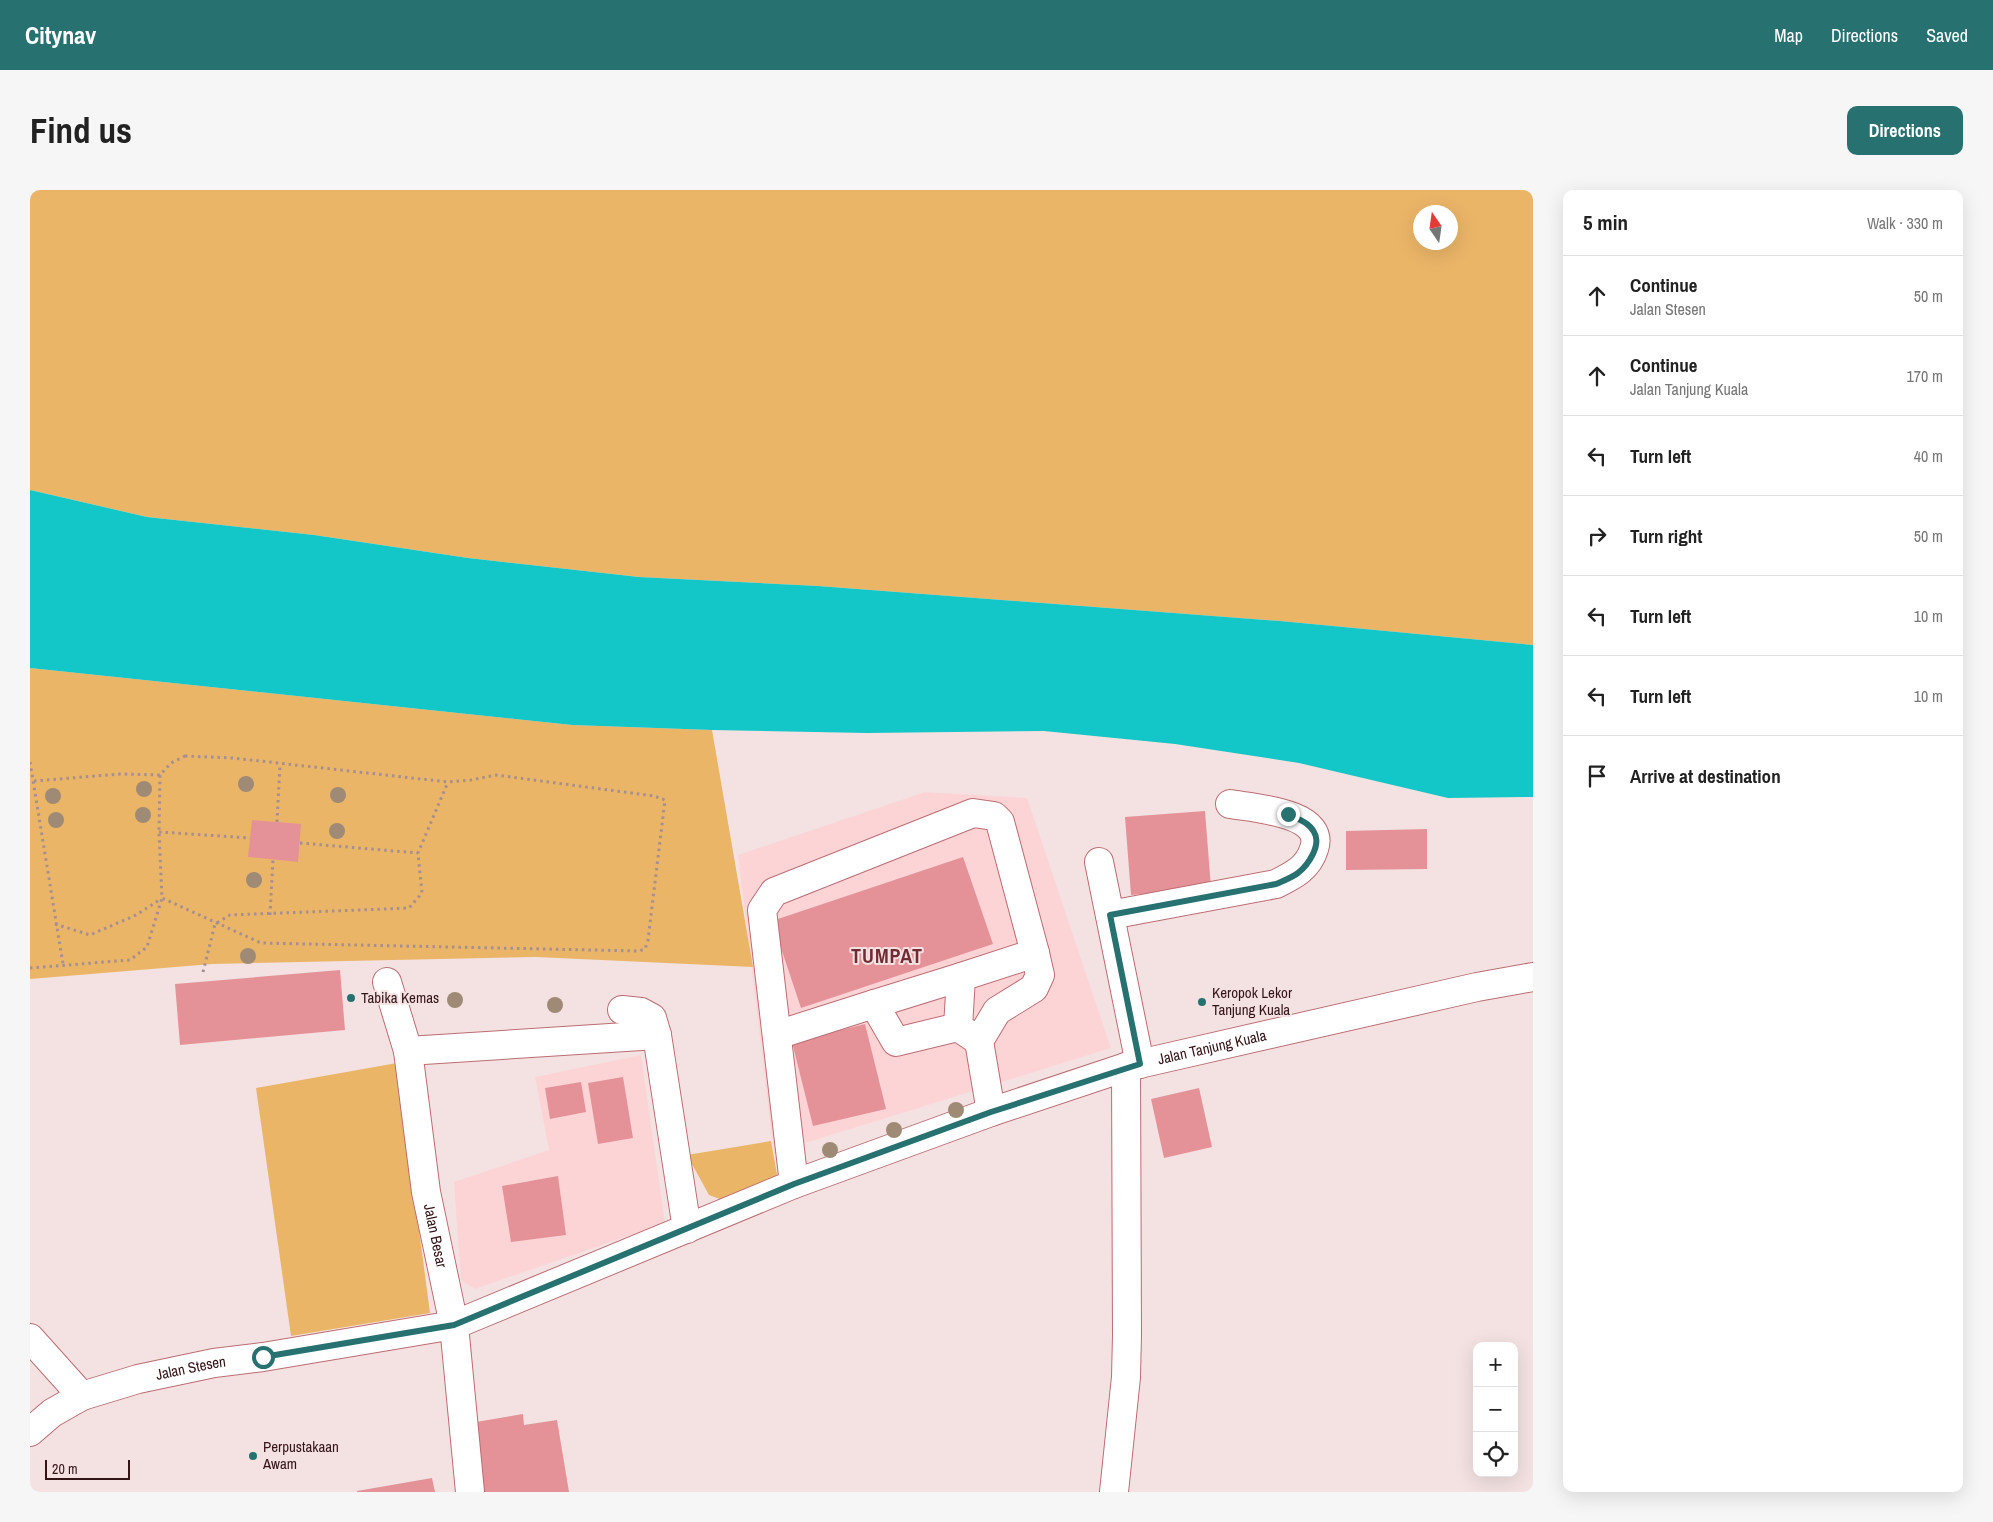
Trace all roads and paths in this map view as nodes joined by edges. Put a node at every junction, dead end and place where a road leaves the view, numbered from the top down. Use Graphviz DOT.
graph roads {
  1 [pos="30,762"];
  2 [pos="280,765"];
  3 [pos="160,775"];
  4 [pos="34,781"];
  5 [pos="448,782"];
  6 [pos="1230,804"];
  7 [pos="277,822"];
  8 [pos="159,832"];
  9 [pos="250,838"];
  10 [pos="300,843"];
  11 [pos="418,852"];
  12 [pos="273,859"];
  13 [pos="1099,862"];
  14 [pos="162,898"];
  15 [pos="270,915"];
  16 [pos="1110,915"];
  17 [pos="55,924"];
  18 [pos="215,924"];
  19 [pos="1035,953"];
  20 [pos="63,964"];
  21 [pos="30,968"];
  22 [pos="203,972"];
  23 [pos="961,977"];
  24 [pos="1533,977"];
  25 [pos="387,982"];
  26 [pos="874,1004"];
  27 [pos="622,1010"];
  28 [pos="968,1034"];
  29 [pos="657,1035"];
  30 [pos="777,1035"];
  31 [pos="408,1051"];
  32 [pos="1133,1065"];
  33 [pos="991,1112"];
  34 [pos="794,1184"];
  35 [pos="687,1229"];
  36 [pos="454,1325"];
  37 [pos="30,1338"];
  38 [pos="82,1396"];
  39 [pos="30,1432"];
  40 [pos="470,1492"];
  41 [pos="1114,1492"];
  1 -- 4 [label="path"];
  2 -- 3 [label="path"];
  2 -- 5 [label="path"];
  2 -- 7 [label="path"];
  3 -- 4 [label="path"];
  3 -- 8 [label="path"];
  4 -- 17 [label="path"];
  5 -- 11 [label="path"];
  5 -- 18 [label="path"];
  6 -- 16 [label="street"];
  8 -- 9 [label="path"];
  8 -- 14 [label="path"];
  10 -- 11 [label="path"];
  11 -- 15 [label="path"];
  12 -- 15 [label="path"];
  13 -- 16 [label="street"];
  14 -- 17 [label="path"];
  14 -- 18 [label="path"];
  14 -- 20 [label="path"];
  15 -- 18 [label="path"];
  16 -- 32 [label="street"];
  17 -- 20 [label="path"];
  18 -- 22 [label="path"];
  19 -- 23 [label="street"];
  19 -- 28 [label="street"];
  19 -- 30 [label="street"];
  20 -- 21 [label="path"];
  23 -- 26 [label="street"];
  23 -- 28 [label="street"];
  24 -- 32 [label="street, Jalan Tanjung Kuala"];
  25 -- 31 [label="street, Jalan Besar"];
  26 -- 28 [label="street"];
  26 -- 30 [label="street"];
  27 -- 29 [label="street"];
  28 -- 33 [label="street"];
  29 -- 31 [label="street"];
  29 -- 35 [label="street"];
  30 -- 34 [label="street"];
  31 -- 36 [label="street, Jalan Besar"];
  32 -- 33 [label="street, Jalan Tanjung Kuala"];
  32 -- 41 [label="street"];
  33 -- 34 [label="street, Jalan Tanjung Kuala"];
  34 -- 35 [label="street, Jalan Tanjung Kuala"];
  35 -- 36 [label="street, Jalan Tanjung Kuala"];
  36 -- 38 [label="street, Jalan Stesen"];
  36 -- 40 [label="street, Jalan Besar"];
  37 -- 38 [label="street"];
  38 -- 39 [label="street, Jalan Stesen"];
}
